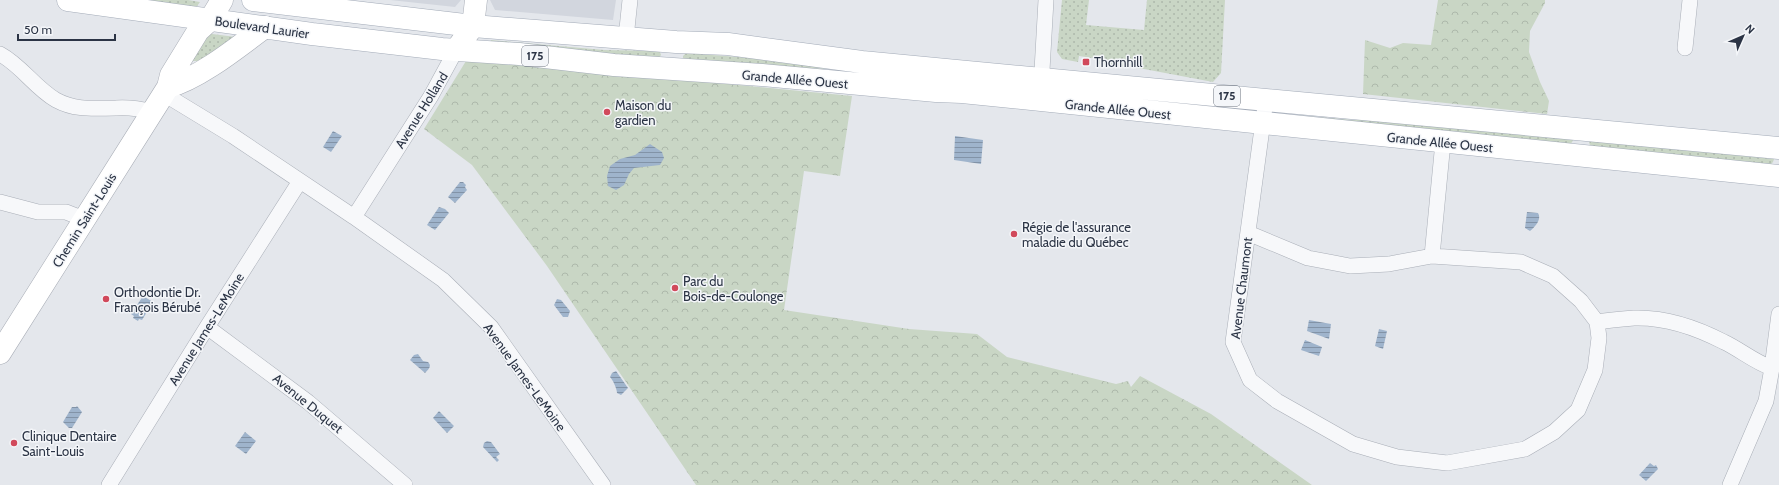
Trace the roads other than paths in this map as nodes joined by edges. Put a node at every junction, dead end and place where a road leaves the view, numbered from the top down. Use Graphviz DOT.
graph roads {
  1 [pos="68,0"];
  2 [pos="222,0"];
  3 [pos="253,0"];
  4 [pos="476,0"];
  5 [pos="630,0"];
  6 [pos="1046,0"];
  7 [pos="1690,0"];
  8 [pos="313,4"];
  9 [pos="210,20"];
  10 [pos="473,26"];
  11 [pos="265,27"];
  12 [pos="626,38"];
  13 [pos="1685,48"];
  14 [pos="456,50"];
  15 [pos="0,54"];
  16 [pos="1042,79"];
  17 [pos="162,98"];
  18 [pos="1266,99"];
  19 [pos="1040,101"];
  20 [pos="1264,123"];
  21 [pos="1583,129"];
  22 [pos="1443,142"];
  23 [pos="1779,148"];
  24 [pos="1580,156"];
  25 [pos="1779,176"];
  26 [pos="300,181"];
  27 [pos="0,202"];
  28 [pos="354,217"];
  29 [pos="84,220"];
  30 [pos="1248,233"];
  31 [pos="1432,256"];
  32 [pos="1779,314"];
  33 [pos="1597,322"];
  34 [pos="207,327"];
  35 [pos="0,353"];
  36 [pos="1772,368"];
  37 [pos="115,483"];
  38 [pos="405,485"];
  39 [pos="603,485"];
  40 [pos="1730,485"];
  1 -- 9 [label="main road, Boulevard Laurier / 175"];
  2 -- 9 [label="main road, Chemin Saint-Louis"];
  3 -- 8 [label="main road, Boulevard Laurier / 175"];
  4 -- 10 [label="main road, Avenue Holland"];
  5 -- 12 [label="street"];
  6 -- 16 [label="street"];
  7 -- 13 [label="street"];
  8 -- 10 [label="main road, Boulevard Laurier / 175"];
  9 -- 11 [label="main road, Boulevard Laurier / 175"];
  9 -- 17 [label="main road, Chemin Saint-Louis"];
  10 -- 12 [label="main road, Grande Allée Ouest / 175"];
  10 -- 14 [label="main road, Avenue Holland"];
  11 -- 14 [label="main road, Boulevard Laurier / 175"];
  11 -- 17 [label="main road"];
  12 -- 16 [label="main road, Grande Allée Ouest / 175"];
  14 -- 19 [label="main road, Grande Allée Ouest / 175"];
  14 -- 28 [label="street, Avenue Holland"];
  15 -- 17 [label="street"];
  16 -- 18 [label="main road, Grande Allée Ouest / 175"];
  16 -- 19 [label="street"];
  17 -- 26 [label="street, Avenue James-LeMoine"];
  17 -- 29 [label="main road, Chemin Saint-Louis"];
  18 -- 20 [label="street, Avenue Chaumont"];
  18 -- 21 [label="main road, Grande Allée Ouest / 175"];
  19 -- 20 [label="main road, Grande Allée Ouest / 175"];
  20 -- 22 [label="main road, Grande Allée Ouest / 175"];
  20 -- 30 [label="street, Avenue Chaumont"];
  21 -- 23 [label="main road, Grande Allée Ouest / 175"];
  21 -- 24 [label="main road"];
  22 -- 24 [label="main road, Grande Allée Ouest / 175"];
  22 -- 31 [label="street"];
  24 -- 25 [label="main road, Grande Allée Ouest / 175"];
  26 -- 28 [label="street, Avenue James-LeMoine"];
  26 -- 34 [label="street, Avenue James-LeMoine"];
  27 -- 29 [label="street"];
  28 -- 39 [label="street, Avenue James-LeMoine"];
  29 -- 35 [label="main road, Chemin Saint-Louis"];
  30 -- 31 [label="street"];
  30 -- 33 [label="street, Avenue Chaumont"];
  31 -- 33 [label="street"];
  32 -- 36 [label="street"];
  33 -- 36 [label="street"];
  34 -- 37 [label="street, Avenue James-LeMoine"];
  34 -- 38 [label="street, Avenue Duquet"];
  36 -- 40 [label="street"];
}
